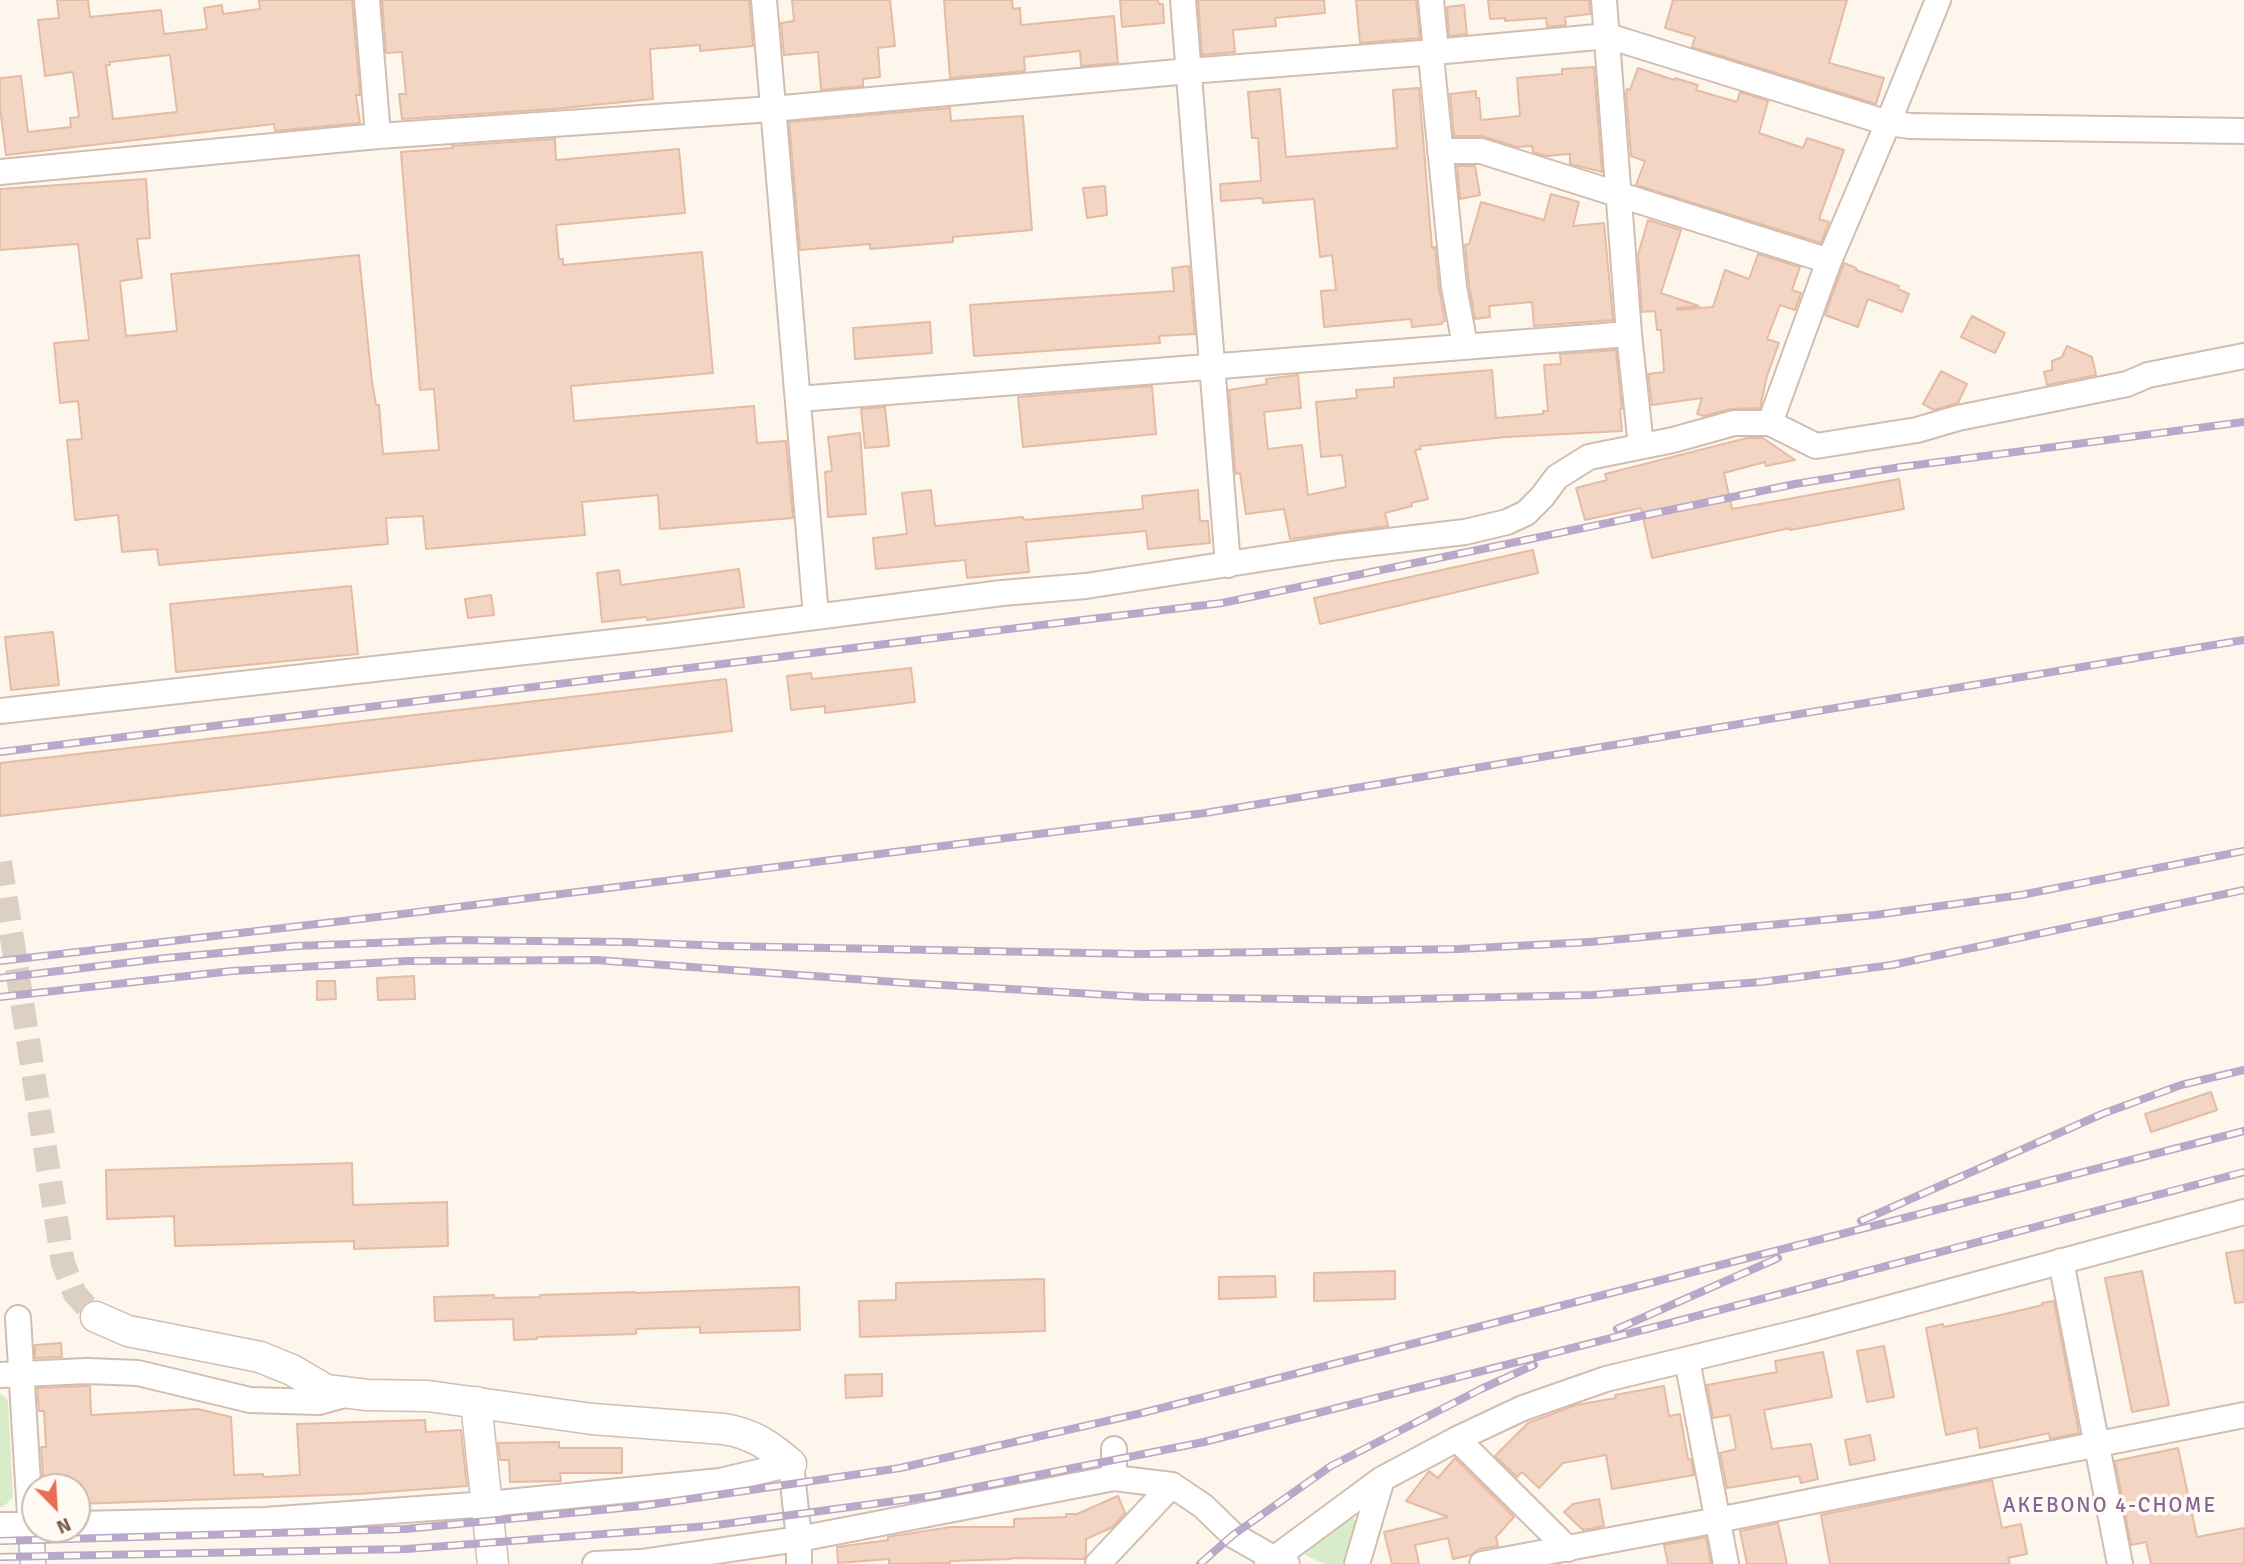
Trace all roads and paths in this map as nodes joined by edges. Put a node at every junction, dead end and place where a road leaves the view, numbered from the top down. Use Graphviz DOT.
graph roads {
  1 [pos="367,0"];
  2 [pos="764,0"];
  3 [pos="1183,0"];
  4 [pos="1431,0"];
  5 [pos="1605,0"];
  6 [pos="1938,0"];
  7 [pos="1608,36"];
  8 [pos="1434,52"];
  9 [pos="1189,71"];
  10 [pos="772,109"];
  11 [pos="1888,123"];
  12 [pos="2244,131"];
  13 [pos="378,136"];
  14 [pos="1440,151"];
  15 [pos="0,172"];
  16 [pos="1619,194"];
  17 [pos="1829,261"];
  18 [pos="1629,334"];
  19 [pos="1465,345"];
  20 [pos="2244,356"];
  21 [pos="1212,365"];
  22 [pos="798,399"];
  23 [pos="1770,423"];
  24 [pos="1641,446"];
  25 [pos="1228,565"];
  26 [pos="816,616"];
  27 [pos="0,711"];
  28 [pos="2244,1212"];
  29 [pos="2061,1261"];
  30 [pos="96,1317"];
  31 [pos="18,1318"];
  32 [pos="1687,1360"];
  33 [pos="11,1375"];
  34 [pos="349,1394"];
  35 [pos="476,1402"];
  36 [pos="2244,1415"];
  37 [pos="1457,1439"];
  38 [pos="2097,1444"];
  39 [pos="1114,1449"];
  40 [pos="791,1464"];
  41 [pos="26,1473"];
  42 [pos="1114,1478"];
  43 [pos="1382,1479"];
  44 [pos="1172,1485"];
  45 [pos="488,1504"];
  46 [pos="1718,1520"];
  47 [pos="91,1524"];
  48 [pos="0,1525"];
  49 [pos="21,1525"];
  50 [pos="799,1539"];
  51 [pos="34,1543"];
  52 [pos="1567,1549"];
  53 [pos="641,1562"];
  54 [pos="1276,1562"];
  55 [pos="33,1564"];
  56 [pos="494,1564"];
  57 [pos="596,1564"];
  58 [pos="667,1564"];
  59 [pos="799,1564"];
  60 [pos="1098,1564"];
  61 [pos="1357,1564"];
  62 [pos="1482,1564"];
  63 [pos="1726,1564"];
  64 [pos="2120,1564"];
  1 -- 13 [label="street"];
  2 -- 10 [label="street"];
  3 -- 9 [label="street"];
  4 -- 8 [label="street"];
  5 -- 7 [label="street"];
  6 -- 11 [label="street"];
  7 -- 8 [label="street"];
  7 -- 11 [label="street"];
  7 -- 16 [label="street"];
  8 -- 9 [label="street"];
  8 -- 14 [label="street"];
  9 -- 10 [label="street"];
  9 -- 21 [label="street"];
  10 -- 13 [label="street"];
  10 -- 22 [label="street"];
  11 -- 12 [label="street"];
  11 -- 17 [label="street"];
  13 -- 15 [label="street"];
  14 -- 16 [label="street"];
  14 -- 19 [label="street"];
  16 -- 17 [label="street"];
  16 -- 18 [label="street"];
  17 -- 23 [label="street"];
  18 -- 19 [label="street"];
  18 -- 24 [label="street"];
  19 -- 21 [label="street"];
  20 -- 23 [label="street"];
  21 -- 22 [label="street"];
  21 -- 25 [label="street"];
  22 -- 26 [label="street"];
  23 -- 24 [label="street"];
  24 -- 25 [label="street"];
  25 -- 26 [label="street"];
  26 -- 27 [label="street"];
  28 -- 29 [label="street"];
  29 -- 32 [label="street"];
  29 -- 38 [label="street"];
  30 -- 34 [label="street"];
  31 -- 33 [label="street"];
  32 -- 37 [label="street"];
  32 -- 46 [label="street"];
  33 -- 34 [label="street"];
  33 -- 41 [label="street"];
  34 -- 35 [label="street"];
  35 -- 40 [label="street"];
  35 -- 45 [label="street"];
  36 -- 38 [label="street"];
  37 -- 43 [label="street"];
  37 -- 52 [label="street"];
  38 -- 46 [label="street"];
  38 -- 64 [label="street"];
  39 -- 42 [label="street"];
  40 -- 45 [label="street"];
  40 -- 50 [label="street"];
  42 -- 44 [label="street"];
  42 -- 50 [label="street"];
  43 -- 54 [label="street"];
  43 -- 61 [label="street"];
  44 -- 54 [label="street"];
  44 -- 60 [label="street"];
  45 -- 47 [label="street"];
  45 -- 56 [label="street"];
  46 -- 52 [label="street"];
  46 -- 63 [label="street"];
  48 -- 49 [label="street"];
  50 -- 53 [label="street"];
  50 -- 59 [label="street"];
  51 -- 55 [label="street"];
  52 -- 62 [label="street"];
  53 -- 57 [label="street"];
  53 -- 58 [label="street"];
}
